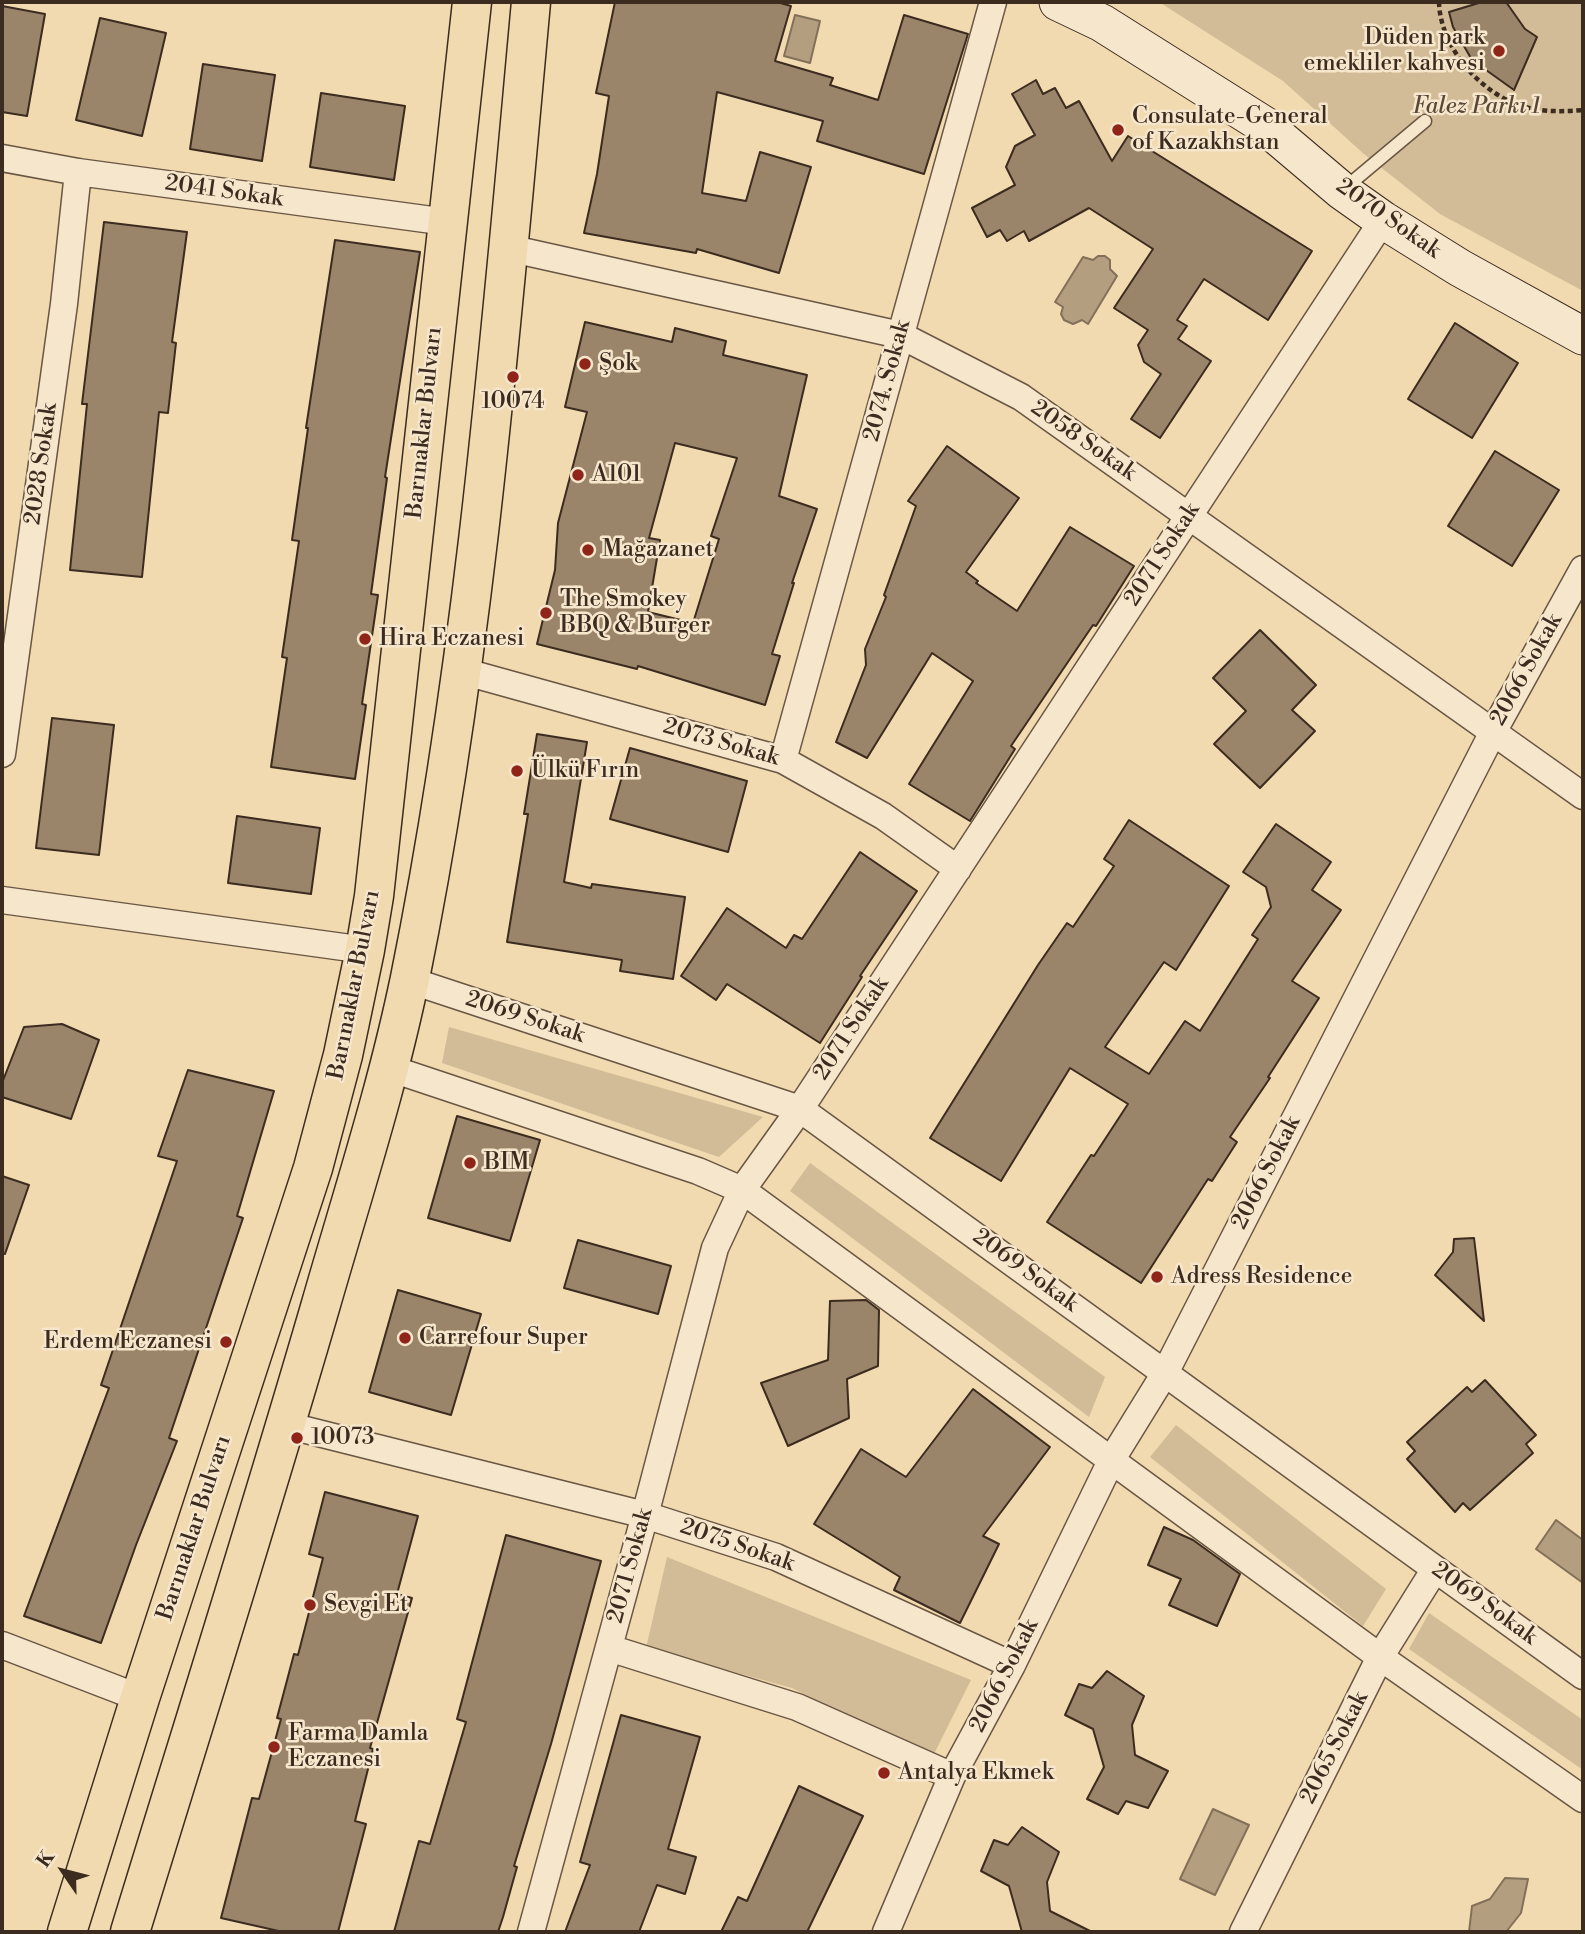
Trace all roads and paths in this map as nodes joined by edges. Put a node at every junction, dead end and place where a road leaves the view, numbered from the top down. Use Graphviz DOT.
graph roads {
  1 [pos="472,2"];
  2 [pos="531,2"];
  3 [pos="993,2"];
  4 [pos="1058,2"];
  5 [pos="1439,2"];
  6 [pos="1583,110"];
  7 [pos="1425,121"];
  8 [pos="2,158"];
  9 [pos="78,172"];
  10 [pos="1342,191"];
  11 [pos="1383,220"];
  12 [pos="447,222"];
  13 [pos="508,248"];
  14 [pos="900,335"];
  15 [pos="1583,336"];
  16 [pos="1189,516"];
  17 [pos="1583,569"];
  18 [pos="462,671"];
  19 [pos="1493,732"];
  20 [pos="2,754"];
  21 [pos="783,760"];
  22 [pos="1583,796"];
  23 [pos="958,869"];
  24 [pos="2,900"];
  25 [pos="365,950"];
  26 [pos="409,980"];
  27 [pos="389,1068"];
  28 [pos="800,1109"];
  29 [pos="741,1190"];
  30 [pos="1166,1373"];
  31 [pos="286,1425"];
  32 [pos="1112,1459"];
  33 [pos="645,1515"];
  34 [pos="1435,1569"];
  35 [pos="2,1645"];
  36 [pos="609,1648"];
  37 [pos="1380,1657"];
  38 [pos="1012,1665"];
  39 [pos="1583,1676"];
  40 [pos="140,1698"];
  41 [pos="952,1776"];
  42 [pos="1583,1798"];
  43 [pos="67,1932"];
  44 [pos="130,1932"];
  45 [pos="531,1932"];
  46 [pos="886,1932"];
  47 [pos="1242,1932"];
  1 -- 12 [label="main road, Barınaklar Bulvarı"];
  2 -- 13 [label="main road, Barınaklar Bulvarı"];
  3 -- 14 [label="street, 2074. Sokak"];
  4 -- 10 [label="street, 2070 Sokak"];
  5 -- 6 [label="path"];
  7 -- 10 [label="lane"];
  8 -- 9 [label="street, 2041 Sokak"];
  9 -- 12 [label="street, 2041 Sokak"];
  9 -- 20 [label="street, 2028 Sokak"];
  10 -- 11 [label="street, 2070 Sokak"];
  11 -- 15 [label="street, 2070 Sokak"];
  11 -- 16 [label="street, 2071 Sokak"];
  12 -- 25 [label="main road, Barınaklar Bulvarı"];
  13 -- 14 [label="street, 2058 Sokak"];
  13 -- 18 [label="main road, Barınaklar Bulvarı"];
  14 -- 16 [label="street, 2058 Sokak"];
  14 -- 21 [label="street, 2074. Sokak"];
  16 -- 19 [label="street, 2058 Sokak"];
  16 -- 23 [label="street, 2071 Sokak"];
  17 -- 19 [label="street, 2066 Sokak"];
  18 -- 21 [label="street, 2073 Sokak"];
  18 -- 26 [label="main road, Barınaklar Bulvarı"];
  19 -- 22 [label="street, 2058 Sokak"];
  19 -- 30 [label="street, 2066 Sokak"];
  21 -- 23 [label="street, 2073 Sokak"];
  23 -- 28 [label="street, 2071 Sokak"];
  24 -- 25 [label="street"];
  25 -- 40 [label="main road, Barınaklar Bulvarı"];
  26 -- 27 [label="main road, Barınaklar Bulvarı"];
  26 -- 28 [label="street, 2069 Sokak"];
  27 -- 29 [label="street"];
  27 -- 31 [label="main road, Barınaklar Bulvarı"];
  28 -- 29 [label="street, 2071 Sokak"];
  28 -- 30 [label="street, 2069 Sokak"];
  29 -- 32 [label="street"];
  29 -- 33 [label="street, 2071 Sokak"];
  30 -- 32 [label="street, 2066 Sokak"];
  30 -- 34 [label="street, 2069 Sokak"];
  31 -- 33 [label="street, 2075 Sokak"];
  31 -- 44 [label="main road, Barınaklar Bulvarı"];
  32 -- 37 [label="street"];
  32 -- 38 [label="street, 2066 Sokak"];
  33 -- 36 [label="street, 2071 Sokak"];
  33 -- 38 [label="street, 2075 Sokak"];
  34 -- 37 [label="street, 2065 Sokak"];
  34 -- 39 [label="street, 2069 Sokak"];
  35 -- 40 [label="street"];
  36 -- 41 [label="street"];
  36 -- 45 [label="street, 2071 Sokak"];
  37 -- 42 [label="street"];
  37 -- 47 [label="street, 2065 Sokak"];
  38 -- 41 [label="street, 2066 Sokak"];
  40 -- 43 [label="main road, Barınaklar Bulvarı"];
  41 -- 46 [label="street, 2066 Sokak"];
}
